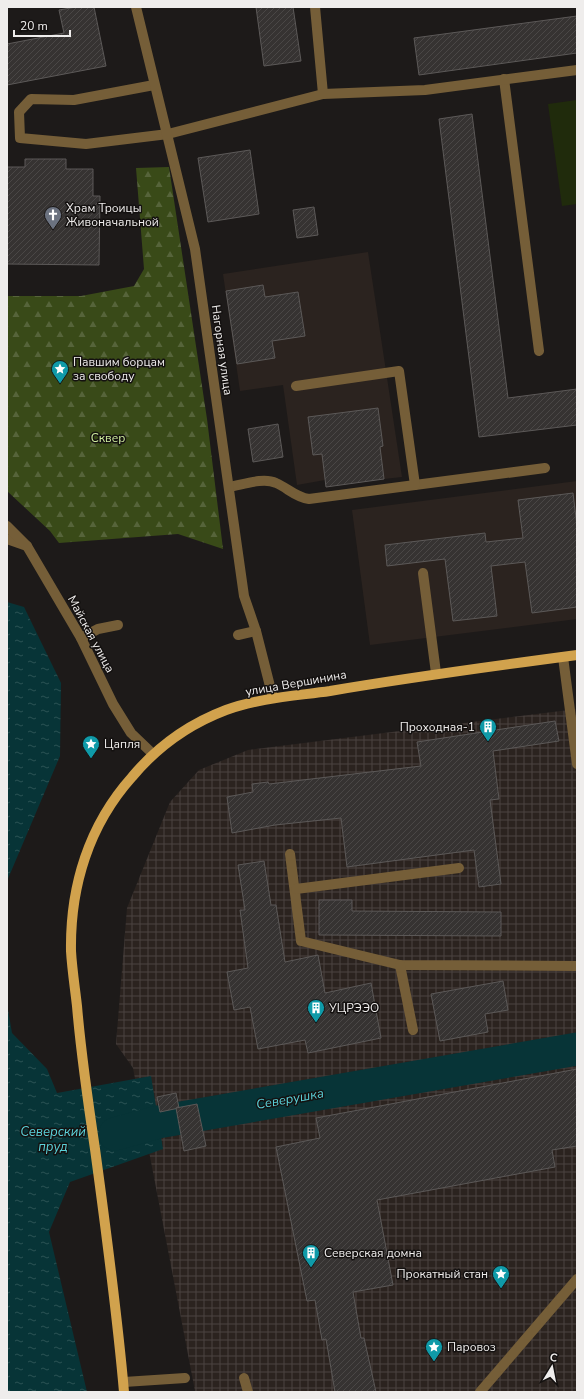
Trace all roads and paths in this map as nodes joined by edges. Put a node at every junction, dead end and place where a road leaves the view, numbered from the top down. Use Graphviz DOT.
graph roads {
  1 [pos="136,7"];
  2 [pos="315,7"];
  3 [pos="577,70"];
  4 [pos="504,80"];
  5 [pos="154,85"];
  6 [pos="323,94"];
  7 [pos="168,134"];
  8 [pos="539,351"];
  9 [pos="296,386"];
  10 [pos="545,468"];
  11 [pos="415,485"];
  12 [pos="229,487"];
  13 [pos="7,526"];
  14 [pos="7,539"];
  15 [pos="27,546"];
  16 [pos="423,573"];
  17 [pos="118,625"];
  18 [pos="256,631"];
  19 [pos="238,635"];
  20 [pos="81,638"];
  21 [pos="577,655"];
  22 [pos="563,657"];
  23 [pos="436,673"];
  24 [pos="274,698"];
  25 [pos="152,754"];
  26 [pos="577,764"];
  27 [pos="290,854"];
  28 [pos="459,868"];
  29 [pos="296,890"];
  30 [pos="400,965"];
  31 [pos="577,966"];
  32 [pos="413,1030"];
  33 [pos="577,1279"];
  34 [pos="185,1378"];
  35 [pos="244,1378"];
  36 [pos="124,1387"];
  37 [pos="248,1392"];
  38 [pos="480,1392"];
  1 -- 5 [label="street, Нагорная улица"];
  2 -- 6 [label="street"];
  3 -- 4 [label="street"];
  4 -- 6 [label="street"];
  4 -- 8 [label="street"];
  5 -- 7 [label="street, Нагорная улица"];
  5 -- 7 [label="street"];
  6 -- 7 [label="street"];
  7 -- 12 [label="street, Нагорная улица"];
  9 -- 11 [label="street"];
  10 -- 11 [label="street"];
  11 -- 12 [label="street"];
  12 -- 18 [label="street, Нагорная улица"];
  13 -- 15 [label="street, Майская улица"];
  14 -- 15 [label="street"];
  15 -- 20 [label="street, Майская улица"];
  16 -- 23 [label="street"];
  17 -- 20 [label="street"];
  18 -- 19 [label="street"];
  18 -- 24 [label="street, Нагорная улица"];
  20 -- 25 [label="street, Майская улица"];
  21 -- 22 [label="main road, улица Вершинина"];
  22 -- 23 [label="main road, улица Вершинина"];
  22 -- 26 [label="street"];
  23 -- 24 [label="main road, улица Вершинина"];
  24 -- 25 [label="main road, улица Вершинина"];
  25 -- 36 [label="main road, улица Вершинина"];
  27 -- 29 [label="street"];
  28 -- 29 [label="street"];
  29 -- 30 [label="street"];
  30 -- 31 [label="street"];
  30 -- 32 [label="street"];
  33 -- 38 [label="street"];
  34 -- 36 [label="street"];
  35 -- 37 [label="street"];
}
